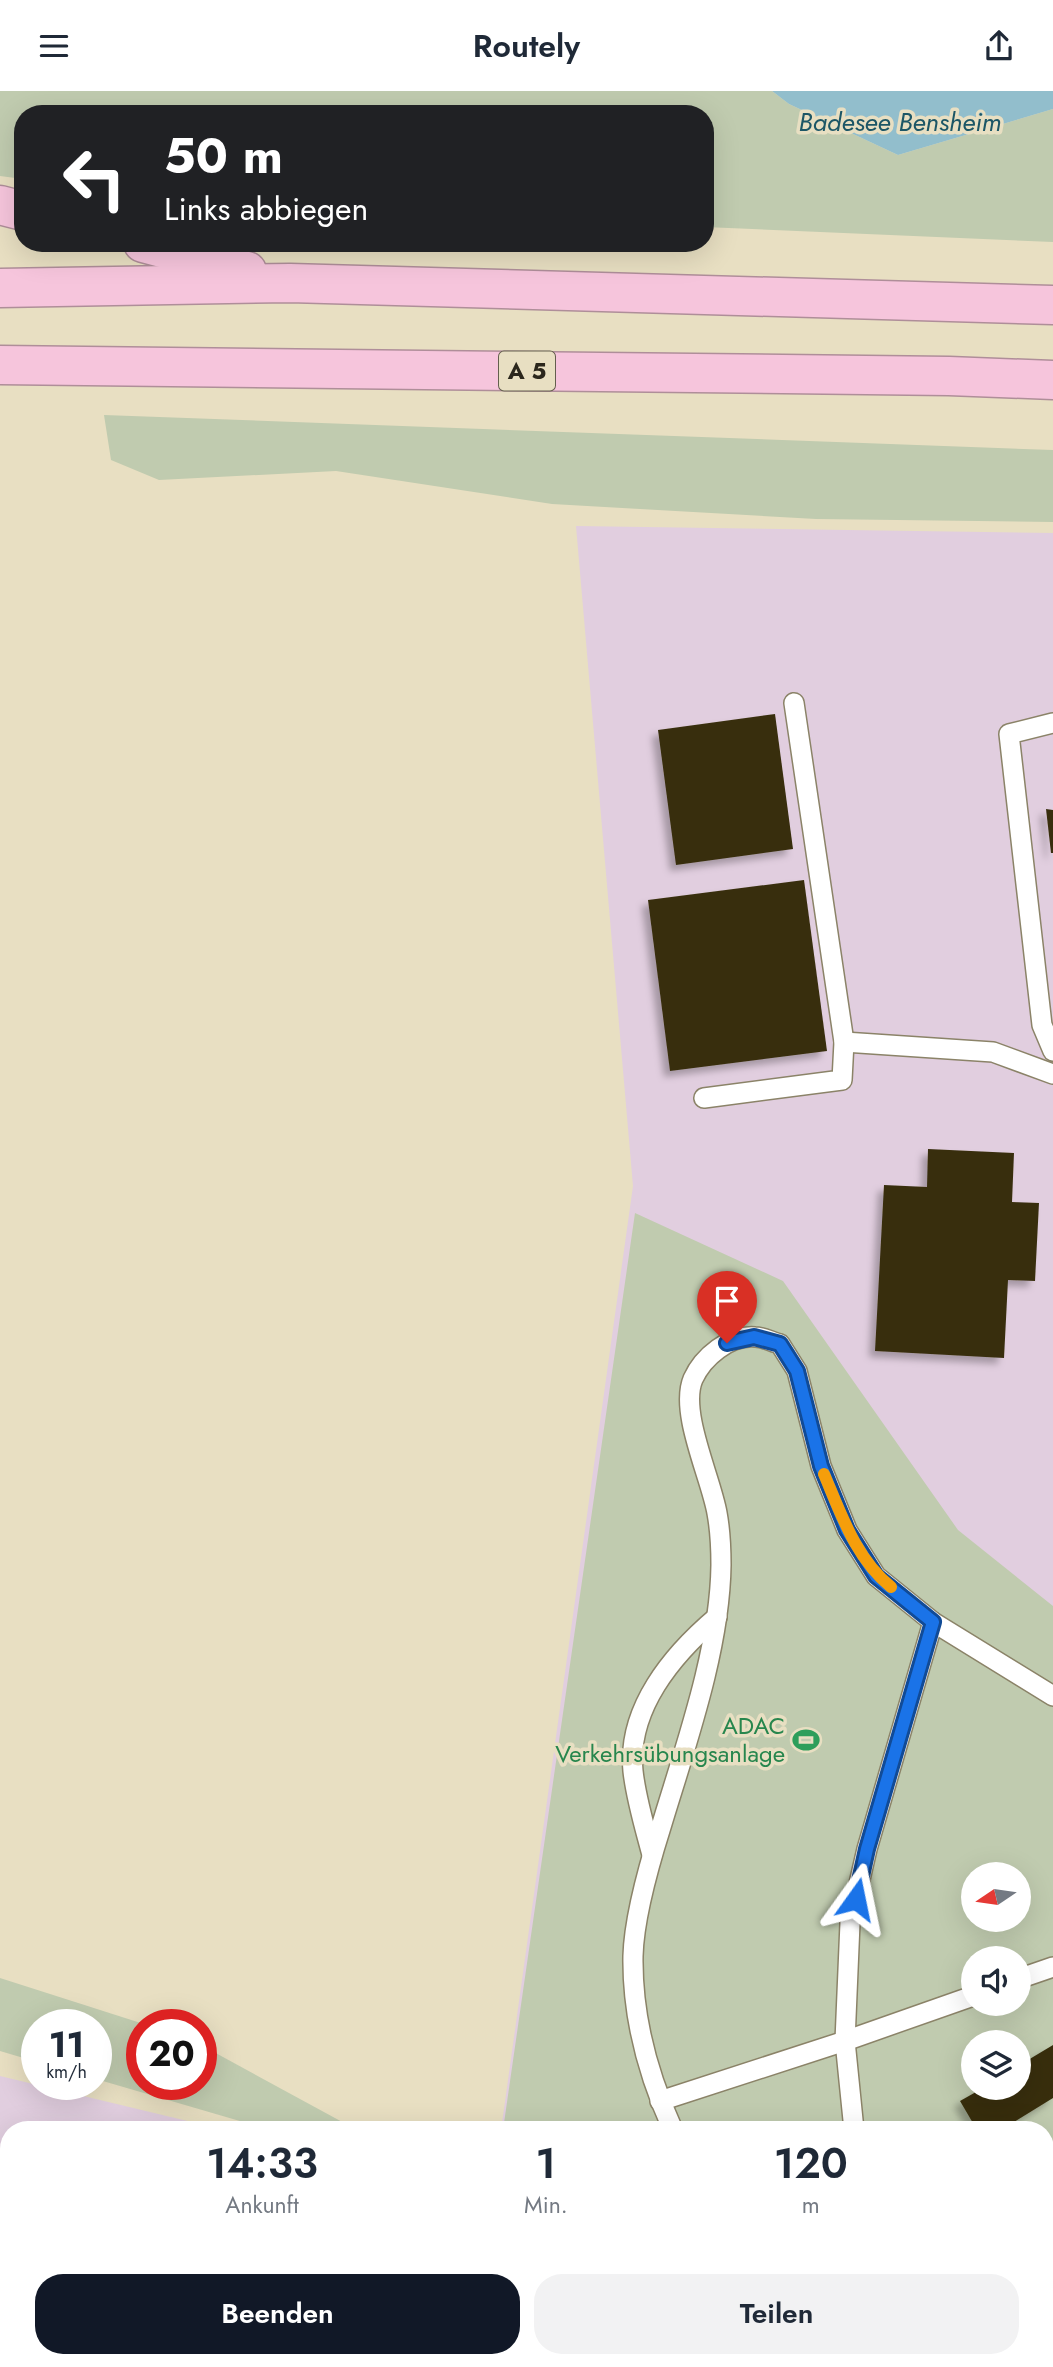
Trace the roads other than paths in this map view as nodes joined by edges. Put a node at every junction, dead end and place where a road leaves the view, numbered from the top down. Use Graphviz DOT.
graph roads {
  1 [pos="176,252"];
  2 [pos="289,283"];
  3 [pos="0,288"];
  4 [pos="1053,305"];
  5 [pos="0,365"];
  6 [pos="1053,380"];
  7 [pos="794,703"];
  8 [pos="1053,723"];
  9 [pos="844,1042"];
  10 [pos="1053,1051"];
  11 [pos="1053,1074"];
  12 [pos="704,1098"];
  13 [pos="717,1617"];
  14 [pos="933,1622"];
  15 [pos="1053,1696"];
  16 [pos="652,1856"];
  17 [pos="1053,1967"];
  18 [pos="1031,1975"];
  19 [pos="961,2000"];
  20 [pos="845,2041"];
  21 [pos="660,2101"];
  22 [pos="669,2121"];
  23 [pos="853,2121"];
  1 -- 2 [label="highway"];
  2 -- 3 [label="highway"];
  2 -- 4 [label="highway"];
  5 -- 6 [label="highway, A 5"];
  7 -- 9 [label="lane"];
  8 -- 10 [label="lane"];
  9 -- 11 [label="lane"];
  9 -- 12 [label="lane"];
  13 -- 14 [label="lane"];
  13 -- 16 [label="lane"];
  13 -- 16 [label="lane"];
  14 -- 15 [label="lane"];
  14 -- 20 [label="lane"];
  16 -- 21 [label="lane"];
  17 -- 18 [label="lane"];
  19 -- 20 [label="lane"];
  20 -- 21 [label="lane"];
  20 -- 23 [label="lane"];
  21 -- 22 [label="lane"];
}
